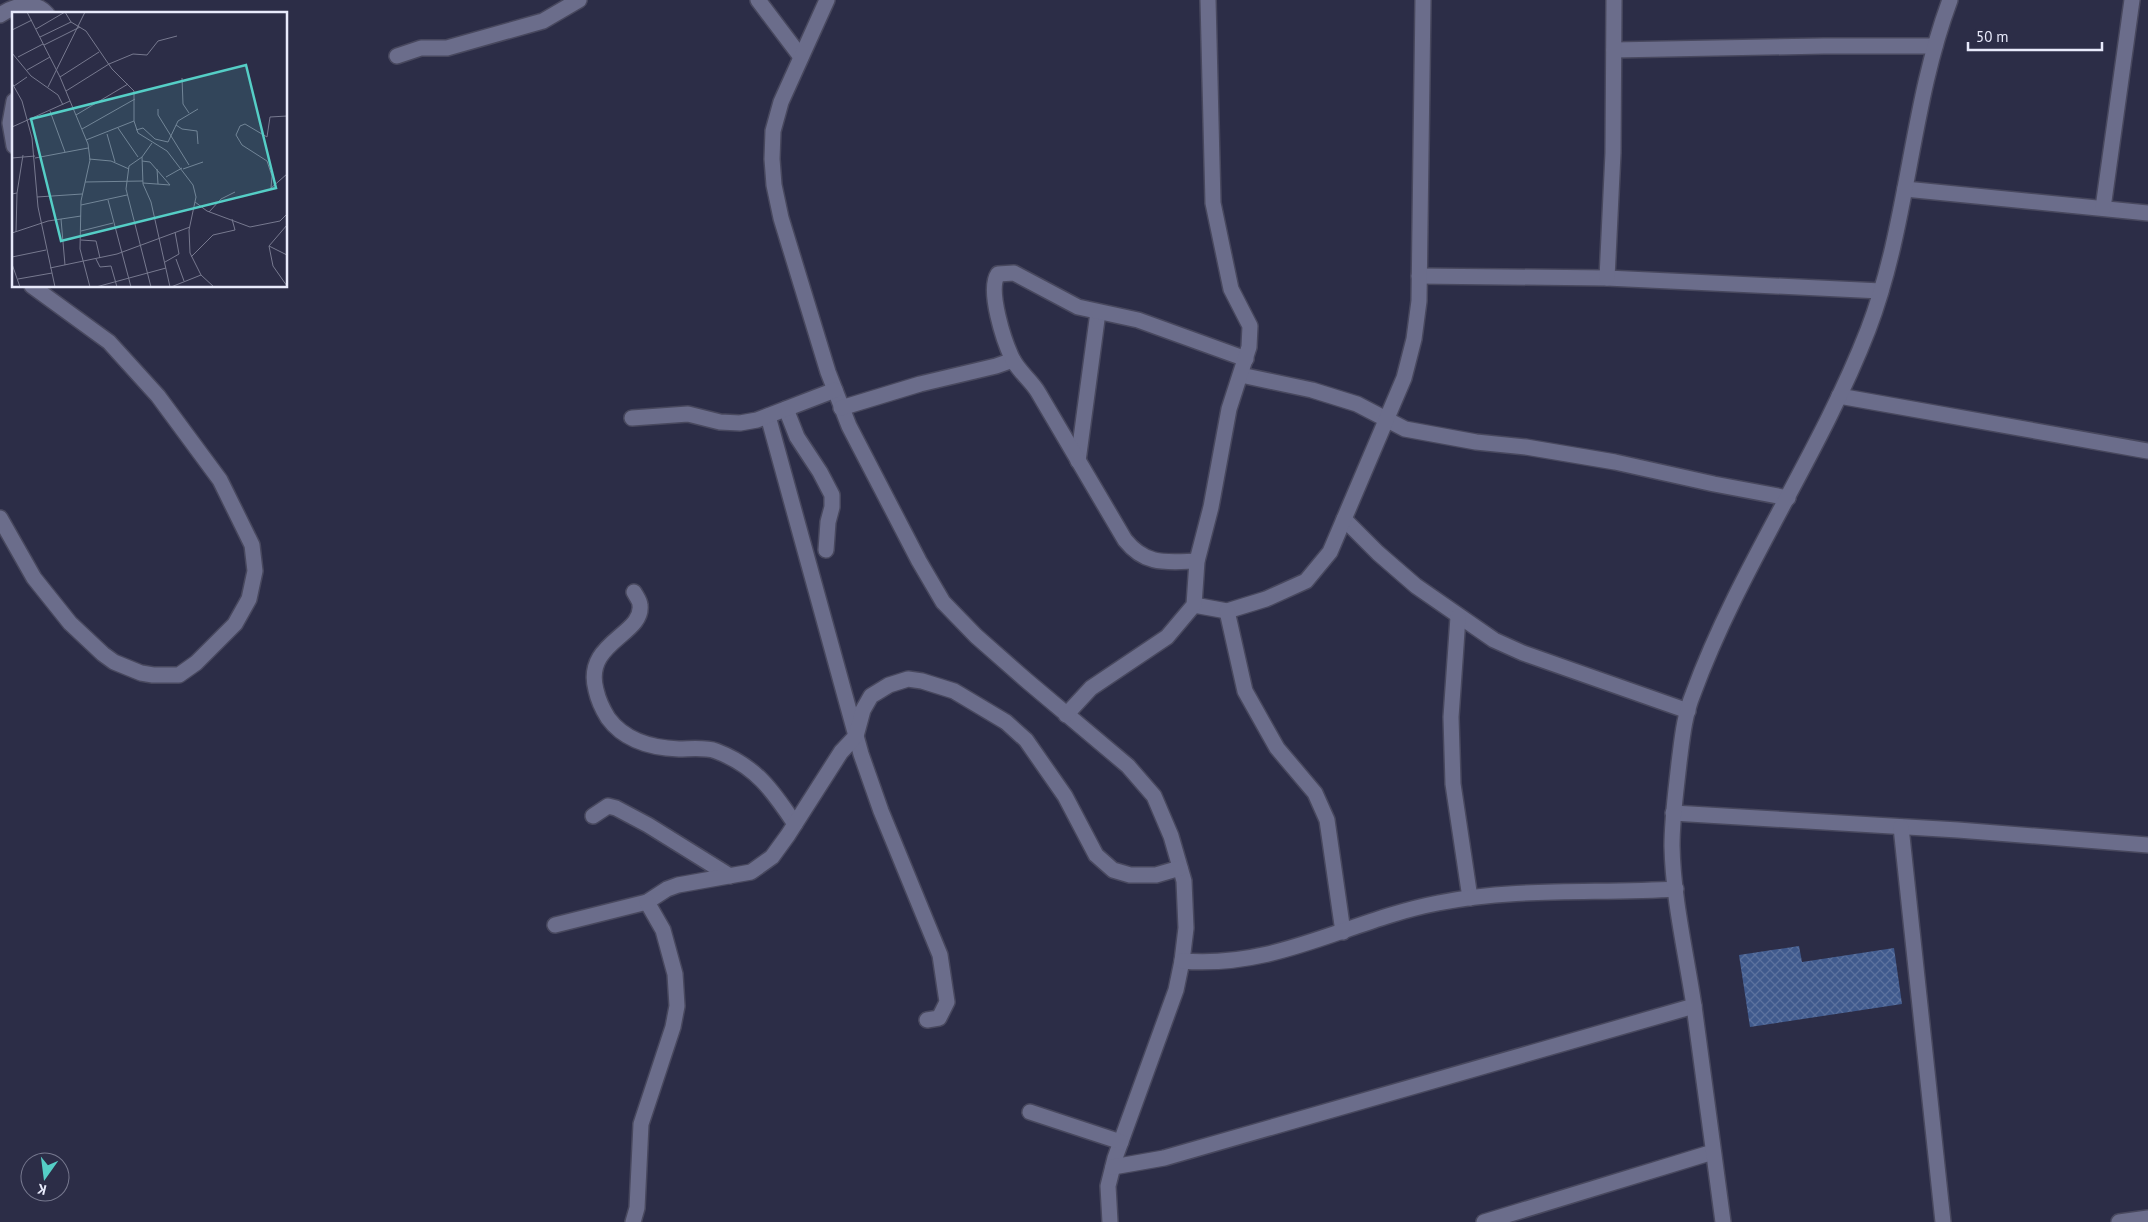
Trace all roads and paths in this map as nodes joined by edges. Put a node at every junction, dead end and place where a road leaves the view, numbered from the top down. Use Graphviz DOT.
graph roads {
  1 [pos="578,0"];
  2 [pos="758,0"];
  3 [pos="827,0"];
  4 [pos="1208,0"];
  5 [pos="1423,0"];
  6 [pos="1614,0"];
  7 [pos="1950,0"];
  8 [pos="2132,0"];
  9 [pos="46,12"];
  10 [pos="0,15"];
  11 [pos="1935,46"];
  12 [pos="1614,50"];
  13 [pos="397,56"];
  14 [pos="801,57"];
  15 [pos="12,112"];
  16 [pos="12,134"];
  17 [pos="1905,189"];
  18 [pos="2103,208"];
  19 [pos="2148,213"];
  20 [pos="1419,276"];
  21 [pos="1607,278"];
  22 [pos="35,288"];
  23 [pos="1881,291"];
  24 [pos="1098,312"];
  25 [pos="1246,359"];
  26 [pos="1013,360"];
  27 [pos="1241,375"];
  28 [pos="835,390"];
  29 [pos="1839,396"];
  30 [pos="841,408"];
  31 [pos="786,409"];
  32 [pos="768,416"];
  33 [pos="632,418"];
  34 [pos="1387,419"];
  35 [pos="2148,451"];
  36 [pos="1078,460"];
  37 [pos="1788,498"];
  38 [pos="0,518"];
  39 [pos="1344,519"];
  40 [pos="826,550"];
  41 [pos="1197,561"];
  42 [pos="634,592"];
  43 [pos="1194,605"];
  44 [pos="1227,611"];
  45 [pos="1458,617"];
  46 [pos="1688,710"];
  47 [pos="1066,715"];
  48 [pos="856,736"];
  49 [pos="1673,813"];
  50 [pos="593,816"];
  51 [pos="795,824"];
  52 [pos="1901,827"];
  53 [pos="2148,845"];
  54 [pos="1180,868"];
  55 [pos="730,876"];
  56 [pos="1676,890"];
  57 [pos="1470,898"];
  58 [pos="647,902"];
  59 [pos="555,925"];
  60 [pos="1343,932"];
  61 [pos="1182,961"];
  62 [pos="1694,1006"];
  63 [pos="927,1020"];
  64 [pos="1030,1112"];
  65 [pos="1121,1142"];
  66 [pos="1713,1152"];
  67 [pos="1113,1167"];
  68 [pos="2148,1218"];
  69 [pos="633,1222"];
  70 [pos="1110,1222"];
  71 [pos="1484,1222"];
  72 [pos="1723,1222"];
  73 [pos="1943,1222"];
  74 [pos="2119,1222"];
  1 -- 13 [label="street"];
  2 -- 14 [label="street"];
  3 -- 14 [label="street"];
  4 -- 25 [label="street"];
  5 -- 20 [label="street"];
  6 -- 12 [label="street"];
  7 -- 11 [label="street"];
  8 -- 18 [label="street"];
  9 -- 10 [label="street"];
  11 -- 12 [label="street"];
  11 -- 17 [label="street"];
  12 -- 21 [label="street"];
  14 -- 28 [label="street"];
  15 -- 16 [label="street"];
  17 -- 18 [label="street"];
  17 -- 23 [label="street"];
  18 -- 19 [label="street"];
  20 -- 21 [label="street"];
  20 -- 34 [label="street"];
  21 -- 23 [label="street"];
  22 -- 38 [label="street"];
  23 -- 29 [label="street"];
  24 -- 25 [label="street"];
  24 -- 26 [label="street"];
  24 -- 36 [label="street"];
  25 -- 27 [label="street"];
  26 -- 30 [label="street"];
  26 -- 36 [label="street"];
  27 -- 34 [label="street"];
  27 -- 41 [label="street"];
  28 -- 30 [label="street"];
  28 -- 31 [label="street"];
  29 -- 35 [label="street"];
  29 -- 37 [label="street"];
  30 -- 47 [label="street"];
  31 -- 32 [label="street"];
  31 -- 40 [label="street"];
  32 -- 33 [label="street"];
  32 -- 48 [label="street"];
  34 -- 37 [label="street"];
  34 -- 39 [label="street"];
  36 -- 41 [label="street"];
  37 -- 46 [label="street"];
  39 -- 44 [label="street"];
  39 -- 45 [label="street"];
  41 -- 43 [label="street"];
  42 -- 51 [label="street"];
  43 -- 44 [label="street"];
  43 -- 47 [label="street"];
  44 -- 60 [label="street"];
  45 -- 46 [label="street"];
  45 -- 57 [label="street"];
  46 -- 49 [label="street"];
  47 -- 54 [label="street"];
  48 -- 51 [label="street"];
  48 -- 54 [label="street"];
  48 -- 63 [label="street"];
  49 -- 52 [label="street"];
  49 -- 56 [label="street"];
  50 -- 55 [label="street"];
  51 -- 55 [label="street"];
  52 -- 53 [label="street"];
  52 -- 73 [label="street"];
  54 -- 61 [label="street"];
  55 -- 58 [label="street"];
  56 -- 57 [label="street"];
  56 -- 62 [label="street"];
  57 -- 60 [label="street"];
  58 -- 59 [label="street"];
  58 -- 69 [label="street"];
  60 -- 61 [label="street"];
  61 -- 65 [label="street"];
  62 -- 66 [label="street"];
  62 -- 67 [label="street"];
  64 -- 65 [label="street"];
  65 -- 67 [label="street"];
  66 -- 71 [label="street"];
  66 -- 72 [label="street"];
  67 -- 70 [label="street"];
  68 -- 74 [label="street"];
}
